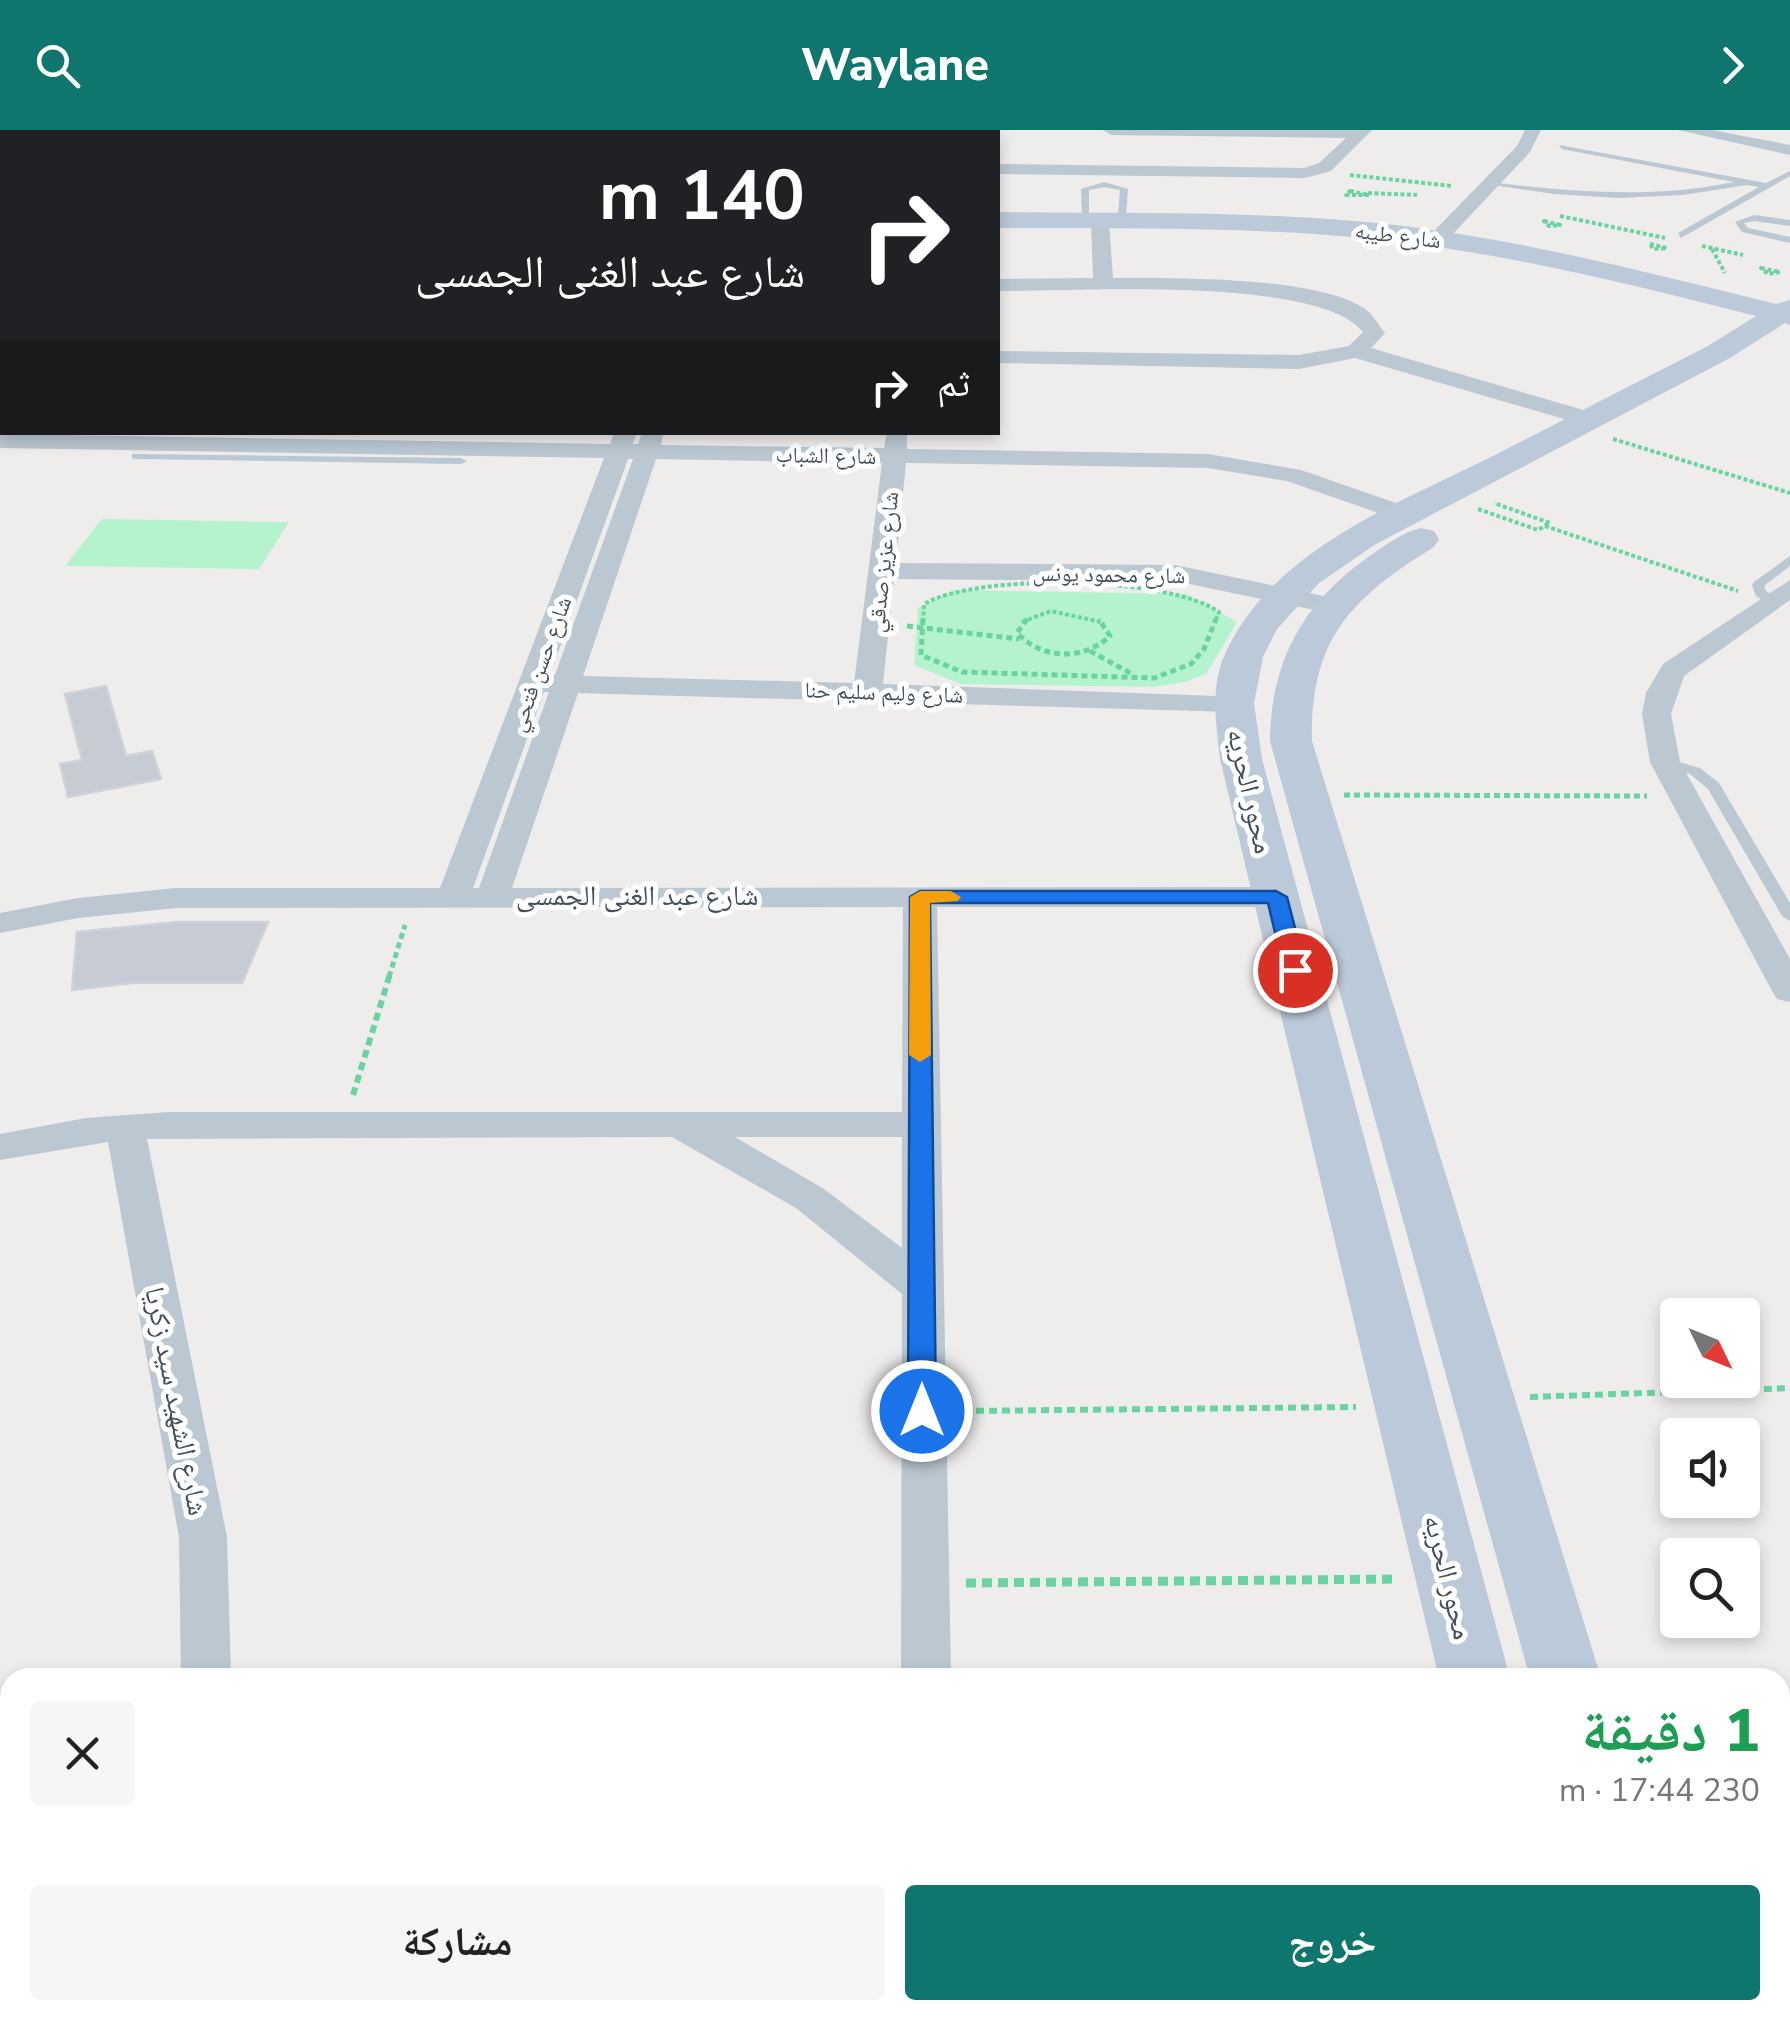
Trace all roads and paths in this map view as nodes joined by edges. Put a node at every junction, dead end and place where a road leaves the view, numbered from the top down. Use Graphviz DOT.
graph roads {
  1 [pos="540,130"];
  2 [pos="574,130"];
  3 [pos="1111,130"];
  4 [pos="1515,130"];
  5 [pos="1533,130"];
  6 [pos="1686,130"];
  7 [pos="1767,130"];
  8 [pos="1362,132"];
  9 [pos="1790,136"];
  10 [pos="1562,147"];
  11 [pos="1790,150"];
  12 [pos="1000,169"];
  13 [pos="1314,171"];
  14 [pos="1790,173"];
  15 [pos="1785,180"];
  16 [pos="1747,182"];
  17 [pos="1490,184"];
  18 [pos="1767,186"];
  19 [pos="1466,188"];
  20 [pos="1368,194"];
  21 [pos="1418,195"];
  22 [pos="1000,217"];
  23 [pos="1102,217"];
  24 [pos="1591,222"];
  25 [pos="1790,223"];
  26 [pos="1434,232"];
  27 [pos="1598,235"];
  28 [pos="1681,236"];
  29 [pos="1790,240"];
  30 [pos="1711,248"];
  31 [pos="1726,275"];
  32 [pos="1000,285"];
  33 [pos="1103,287"];
  34 [pos="1787,305"];
  35 [pos="1356,351"];
  36 [pos="1000,357"];
  37 [pos="1600,429"];
  38 [pos="413,435"];
  39 [pos="0,441"];
  40 [pos="637,441"];
  41 [pos="896,445"];
  42 [pos="136,456"];
  43 [pos="461,460"];
  44 [pos="1790,493"];
  45 [pos="1484,506"];
  46 [pos="1413,509"];
  47 [pos="1545,526"];
  48 [pos="1790,560"];
  49 [pos="882,571"];
  50 [pos="1286,594"];
  51 [pos="1777,597"];
  52 [pos="1333,606"];
  53 [pos="876,624"];
  54 [pos="922,627"];
  55 [pos="1021,639"];
  56 [pos="1089,651"];
  57 [pos="1141,678"];
  58 [pos="533,683"];
  59 [pos="566,683"];
  60 [pos="868,691"];
  61 [pos="1234,704"];
  62 [pos="1665,762"];
  63 [pos="1306,796"];
  64 [pos="1683,796"];
  65 [pos="1273,885"];
  66 [pos="496,886"];
  67 [pos="457,887"];
  68 [pos="414,896"];
  69 [pos="920,897"];
  70 [pos="0,906"];
  71 [pos="1790,916"];
  72 [pos="0,924"];
  73 [pos="1786,978"];
  74 [pos="344,1124"];
  75 [pos="920,1124"];
  76 [pos="676,1125"];
  77 [pos="125,1126"];
  78 [pos="0,1147"];
  79 [pos="921,1287"];
  80 [pos="1790,1388"];
  81 [pos="1484,1399"];
  82 [pos="1406,1407"];
  83 [pos="922,1411"];
  84 [pos="1450,1579"];
  85 [pos="925,1584"];
  86 [pos="206,1668"];
  87 [pos="926,1668"];
  88 [pos="1472,1668"];
  89 [pos="1563,1668"];
  1 -- 2 [label="lane"];
  3 -- 8 [label="street"];
  4 -- 19 [label="street"];
  5 -- 17 [label="street"];
  6 -- 11 [label="street"];
  7 -- 9 [label="street"];
  8 -- 13 [label="street"];
  10 -- 16 [label="lane"];
  12 -- 13 [label="street"];
  13 -- 19 [label="path"];
  14 -- 15 [label="lane"];
  15 -- 18 [label="lane"];
  16 -- 17 [label="lane"];
  16 -- 18 [label="lane"];
  17 -- 26 [label="street"];
  18 -- 28 [label="lane"];
  19 -- 26 [label="street"];
  20 -- 21 [label="path"];
  22 -- 23 [label="main road, شارع طيبه"];
  23 -- 26 [label="main road, شارع طيبه"];
  23 -- 33 [label="street"];
  23 -- 34 [label="main road, شارع طيبه"];
  24 -- 27 [label="path"];
  25 -- 29 [label="lane"];
  26 -- 34 [label="main road, شارع طيبه"];
  30 -- 31 [label="path"];
  32 -- 33 [label="street"];
  33 -- 35 [label="street"];
  34 -- 37 [label="main road, محور الحريه"];
  35 -- 36 [label="street"];
  35 -- 37 [label="street"];
  37 -- 44 [label="path"];
  37 -- 45 [label="main road, محور الحريه"];
  37 -- 46 [label="main road, محور الحريه"];
  38 -- 40 [label="street, شارع الشباب"];
  39 -- 40 [label="street, شارع الشباب"];
  40 -- 41 [label="street, شارع الشباب"];
  40 -- 58 [label="street, شارع حسن فتحي"];
  40 -- 59 [label="street, شارع حسن فتحي"];
  41 -- 46 [label="street, شارع الشباب"];
  41 -- 49 [label="street, شارع عزيز صدقي"];
  42 -- 43 [label="lane"];
  45 -- 47 [label="path"];
  45 -- 47 [label="path"];
  45 -- 52 [label="main road, محور الحريه"];
  46 -- 50 [label="main road, محور الحريه"];
  47 -- 51 [label="path"];
  48 -- 51 [label="lane"];
  49 -- 50 [label="street, شارع محمود يونس"];
  49 -- 53 [label="street, شارع عزيز صدقي"];
  50 -- 52 [label="street, شارع محمود يونس"];
  50 -- 61 [label="main road, محور الحريه"];
  51 -- 62 [label="street"];
  52 -- 63 [label="main road, محور الحريه"];
  53 -- 54 [label="path"];
  53 -- 60 [label="street, شارع عزيز صدقي"];
  54 -- 55 [label="path"];
  54 -- 57 [label="path"];
  54 -- 57 [label="path"];
  55 -- 56 [label="path"];
  55 -- 56 [label="path"];
  56 -- 57 [label="path"];
  58 -- 59 [label="street, شارع وليم سليم حنا"];
  58 -- 67 [label="street, شارع حسن فتحي"];
  59 -- 60 [label="street, شارع وليم سليم حنا"];
  59 -- 66 [label="street, شارع حسن فتحي"];
  60 -- 61 [label="street, شارع وليم سليم حنا"];
  61 -- 65 [label="main road, محور الحريه"];
  62 -- 64 [label="street"];
  62 -- 71 [label="lane"];
  63 -- 64 [label="path"];
  63 -- 81 [label="main road, محور الحريه"];
  64 -- 73 [label="street"];
  65 -- 66 [label="street, شارع عبد الغنى الجمسى"];
  65 -- 69 [label="street, شارع عبد الغنى الجمسى"];
  65 -- 82 [label="main road, محور الحريه"];
  66 -- 67 [label="street, شارع عبد الغنى الجمسى"];
  66 -- 69 [label="street, شارع عبد الغنى الجمسى"];
  67 -- 68 [label="street, شارع عبد الغنى الجمسى"];
  67 -- 70 [label="street, شارع عبد الغنى الجمسى"];
  68 -- 72 [label="street, شارع عبد الغنى الجمسى"];
  68 -- 74 [label="path"];
  69 -- 75 [label="street"];
  74 -- 76 [label="street"];
  74 -- 77 [label="street"];
  75 -- 76 [label="street"];
  75 -- 79 [label="street"];
  76 -- 79 [label="street"];
  77 -- 78 [label="street"];
  77 -- 86 [label="street, شارع الشهيد سيد زكريا"];
  79 -- 83 [label="street"];
  80 -- 81 [label="path"];
  81 -- 89 [label="main road, محور الحريه"];
  82 -- 83 [label="path"];
  82 -- 84 [label="main road, محور الحريه"];
  83 -- 85 [label="street"];
  84 -- 85 [label="path"];
  84 -- 88 [label="main road, محور الحريه"];
  85 -- 87 [label="street"];
}
